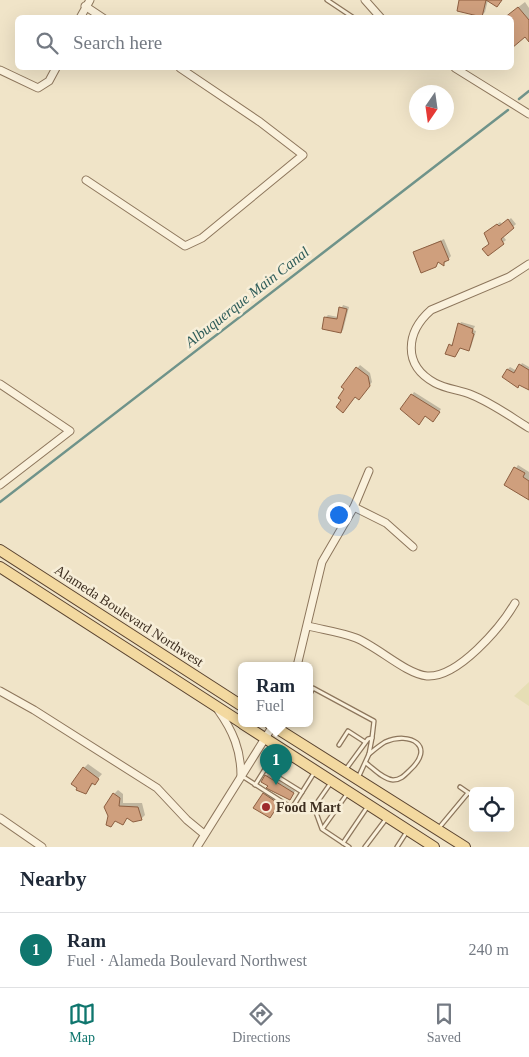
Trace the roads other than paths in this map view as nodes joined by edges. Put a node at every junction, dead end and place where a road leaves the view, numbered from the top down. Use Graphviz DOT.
graph roads {
  1 [pos="327,0"];
  2 [pos="365,0"];
  3 [pos="88,3"];
  4 [pos="82,15"];
  5 [pos="100,15"];
  6 [pos="350,15"];
  7 [pos="378,15"];
  8 [pos="0,70"];
  9 [pos="55,70"];
  10 [pos="183,70"];
  11 [pos="458,70"];
  12 [pos="529,114"];
  13 [pos="86,180"];
  14 [pos="529,264"];
  15 [pos="0,384"];
  16 [pos="529,428"];
  17 [pos="368,471"];
  18 [pos="0,485"];
  19 [pos="354,507"];
  20 [pos="414,547"];
  21 [pos="0,550"];
  22 [pos="0,567"];
  23 [pos="29,569"];
  24 [pos="22,582"];
  25 [pos="515,603"];
  26 [pos="308,626"];
  27 [pos="298,662"];
  28 [pos="313,688"];
  29 [pos="0,691"];
  30 [pos="238,703"];
  31 [pos="215,705"];
  32 [pos="238,720"];
  33 [pos="249,727"];
  34 [pos="271,727"];
  35 [pos="277,727"];
  36 [pos="266,738"];
  37 [pos="372,738"];
  38 [pos="365,742"];
  39 [pos="339,745"];
  40 [pos="370,754"];
  41 [pos="366,763"];
  42 [pos="316,771"];
  43 [pos="344,771"];
  44 [pos="241,776"];
  45 [pos="358,779"];
  46 [pos="332,781"];
  47 [pos="255,785"];
  48 [pos="460,787"];
  49 [pos="302,792"];
  50 [pos="348,792"];
  51 [pos="468,793"];
  52 [pos="369,805"];
  53 [pos="388,817"];
  54 [pos="0,818"];
  55 [pos="322,829"];
  56 [pos="408,830"];
  57 [pos="438,830"];
  58 [pos="204,834"];
  59 [pos="343,843"];
  60 [pos="42,847"];
  61 [pos="197,847"];
  62 [pos="350,847"];
  63 [pos="365,847"];
  64 [pos="397,847"];
  65 [pos="434,847"];
  66 [pos="466,847"];
  1 -- 6 [label="lane"];
  2 -- 7 [label="street"];
  3 -- 4 [label="street"];
  3 -- 5 [label="street"];
  8 -- 9 [label="street"];
  10 -- 13 [label="street"];
  11 -- 12 [label="street"];
  14 -- 16 [label="street"];
  15 -- 18 [label="street"];
  17 -- 19 [label="street"];
  19 -- 20 [label="street"];
  19 -- 26 [label="street"];
  21 -- 23 [label="main road, Alameda Boulevard Northwest"];
  22 -- 24 [label="main road, Alameda Boulevard Northwest"];
  23 -- 24 [label="lane"];
  23 -- 30 [label="main road, Alameda Boulevard Northwest"];
  24 -- 31 [label="main road, Alameda Boulevard Northwest"];
  25 -- 26 [label="street"];
  26 -- 27 [label="street"];
  28 -- 37 [label="lane"];
  29 -- 58 [label="street"];
  31 -- 32 [label="main road, Alameda Boulevard Northwest"];
  31 -- 44 [label="street"];
  33 -- 36 [label="main road, Alameda Boulevard Northwest"];
  34 -- 36 [label="street"];
  35 -- 43 [label="main road"];
  36 -- 42 [label="main road, Alameda Boulevard Northwest"];
  36 -- 44 [label="street"];
  37 -- 38 [label="lane"];
  37 -- 40 [label="lane"];
  38 -- 39 [label="lane"];
  38 -- 43 [label="lane"];
  40 -- 41 [label="lane"];
  40 -- 41 [label="lane"];
  41 -- 45 [label="lane"];
  42 -- 46 [label="main road, Alameda Boulevard Northwest"];
  42 -- 49 [label="lane"];
  43 -- 45 [label="main road"];
  44 -- 47 [label="lane"];
  44 -- 58 [label="street"];
  45 -- 57 [label="main road"];
  46 -- 50 [label="main road, Alameda Boulevard Northwest"];
  46 -- 55 [label="lane"];
  47 -- 49 [label="lane"];
  47 -- 49 [label="lane"];
  48 -- 51 [label="lane"];
  50 -- 52 [label="main road, Alameda Boulevard Northwest"];
  50 -- 55 [label="lane"];
  51 -- 57 [label="lane"];
  52 -- 53 [label="main road, Alameda Boulevard Northwest"];
  52 -- 59 [label="lane"];
  53 -- 56 [label="main road, Alameda Boulevard Northwest"];
  53 -- 63 [label="lane"];
  54 -- 60 [label="street"];
  55 -- 59 [label="lane"];
  56 -- 64 [label="lane"];
  56 -- 65 [label="main road, Alameda Boulevard Northwest"];
  57 -- 66 [label="main road"];
  58 -- 61 [label="street"];
  59 -- 62 [label="lane"];
}
